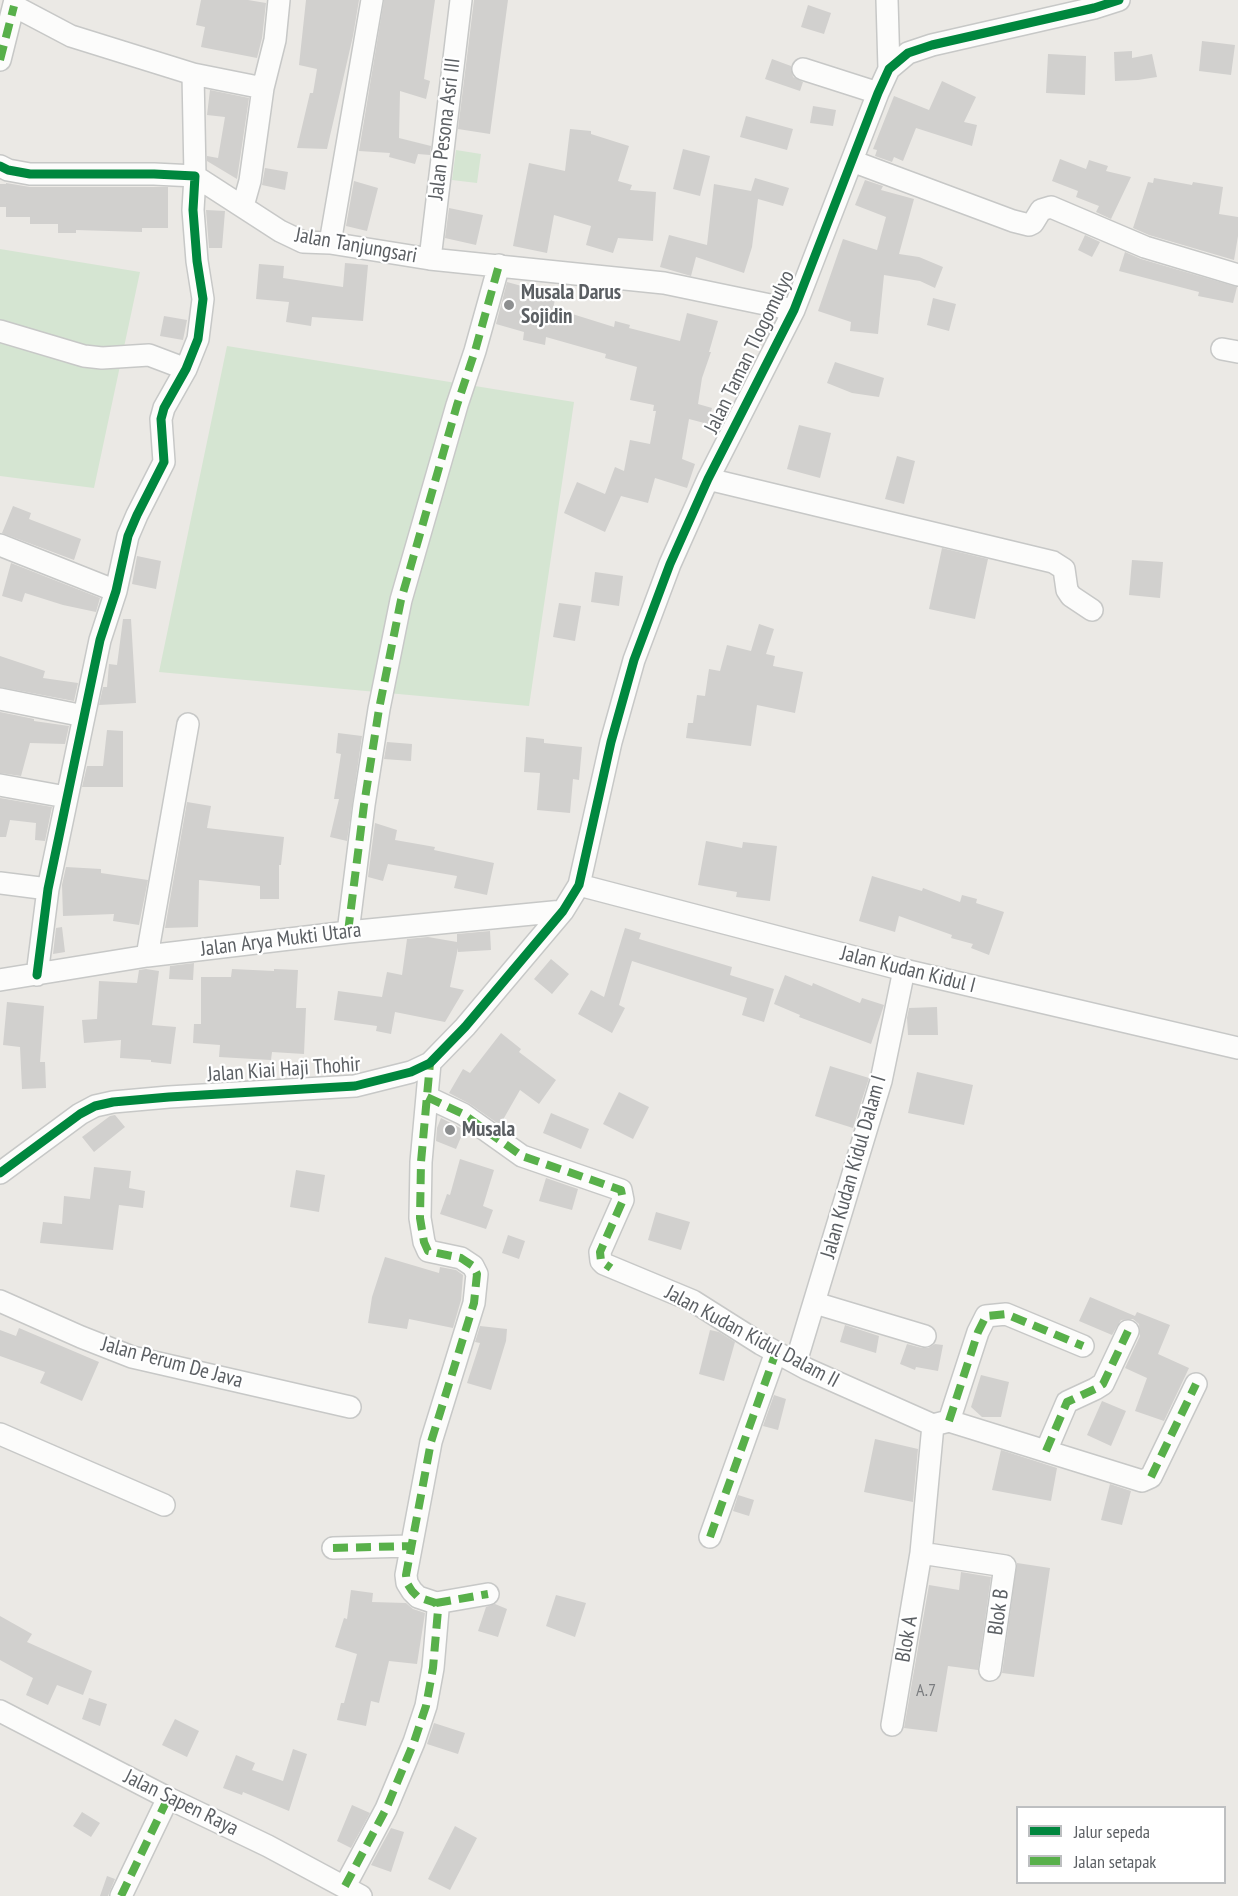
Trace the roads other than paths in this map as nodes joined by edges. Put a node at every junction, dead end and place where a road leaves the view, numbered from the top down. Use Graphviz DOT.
graph roads {
  1 [pos="279,0"];
  2 [pos="372,0"];
  3 [pos="461,0"];
  4 [pos="887,0"];
  5 [pos="1119,0"];
  6 [pos="15,3"];
  7 [pos="1094,4"];
  8 [pos="2,35"];
  9 [pos="0,60"];
  10 [pos="802,69"];
  11 [pos="889,69"];
  12 [pos="193,75"];
  13 [pos="263,88"];
  14 [pos="878,93"];
  15 [pos="852,161"];
  16 [pos="0,166"];
  17 [pos="195,176"];
  18 [pos="243,206"];
  19 [pos="330,243"];
  20 [pos="430,259"];
  21 [pos="499,265"];
  22 [pos="1238,275"];
  23 [pos="794,310"];
  24 [pos="0,331"];
  25 [pos="186,369"];
  26 [pos="708,479"];
  27 [pos="0,545"];
  28 [pos="116,591"];
  29 [pos="1092,610"];
  30 [pos="0,699"];
  31 [pos="84,716"];
  32 [pos="188,724"];
  33 [pos="0,785"];
  34 [pos="66,797"];
  35 [pos="0,883"];
  36 [pos="579,885"];
  37 [pos="48,889"];
  38 [pos="563,911"];
  39 [pos="348,932"];
  40 [pos="147,956"];
  41 [pos="904,970"];
  42 [pos="37,975"];
  43 [pos="0,980"];
  44 [pos="1238,1048"];
  45 [pos="430,1063"];
  46 [pos="427,1097"];
  47 [pos="0,1173"];
  48 [pos="0,1301"];
  49 [pos="815,1303"];
  50 [pos="1128,1331"];
  51 [pos="925,1336"];
  52 [pos="1083,1346"];
  53 [pos="776,1352"];
  54 [pos="796,1362"];
  55 [pos="1196,1384"];
  56 [pos="350,1407"];
  57 [pos="941,1423"];
  58 [pos="0,1434"];
  59 [pos="1046,1451"];
  60 [pos="164,1505"];
  61 [pos="710,1537"];
  62 [pos="411,1546"];
  63 [pos="333,1548"];
  64 [pos="921,1553"];
  65 [pos="488,1594"];
  66 [pos="436,1603"];
  67 [pos="990,1670"];
  68 [pos="0,1711"];
  69 [pos="892,1725"];
  70 [pos="168,1798"];
  71 [pos="353,1891"];
  72 [pos="121,1896"];
  1 -- 13 [label="street"];
  2 -- 19 [label="street"];
  3 -- 20 [label="street, Jalan Pesona Asri III"];
  4 -- 11 [label="street"];
  5 -- 7 [label="street, Jalan Taman Tlogomulyo"];
  6 -- 8 [label="street"];
  6 -- 12 [label="street"];
  7 -- 11 [label="street, Jalan Taman Tlogomulyo"];
  8 -- 9 [label="street"];
  10 -- 14 [label="street"];
  11 -- 14 [label="street, Jalan Taman Tlogomulyo"];
  12 -- 13 [label="street"];
  12 -- 17 [label="street"];
  13 -- 18 [label="street"];
  14 -- 15 [label="street, Jalan Taman Tlogomulyo"];
  15 -- 22 [label="street"];
  15 -- 23 [label="street, Jalan Taman Tlogomulyo"];
  16 -- 17 [label="street"];
  17 -- 18 [label="street, Jalan Tanjungsari"];
  17 -- 25 [label="street"];
  18 -- 19 [label="street, Jalan Tanjungsari"];
  19 -- 20 [label="street, Jalan Tanjungsari"];
  20 -- 21 [label="street, Jalan Tanjungsari"];
  21 -- 23 [label="street, Jalan Tanjungsari"];
  21 -- 39 [label="street"];
  23 -- 26 [label="street, Jalan Taman Tlogomulyo"];
  24 -- 25 [label="street"];
  25 -- 28 [label="street"];
  26 -- 29 [label="street"];
  26 -- 36 [label="street, Jalan Taman Tlogomulyo"];
  27 -- 28 [label="street"];
  28 -- 31 [label="street"];
  30 -- 31 [label="street"];
  31 -- 34 [label="street"];
  32 -- 40 [label="street"];
  33 -- 34 [label="street"];
  34 -- 37 [label="street"];
  35 -- 37 [label="street"];
  36 -- 38 [label="street, Jalan Kiai Haji Thohir"];
  36 -- 41 [label="street, Jalan Kudan Kidul I"];
  37 -- 42 [label="street"];
  38 -- 39 [label="street, Jalan Arya Mukti Utara"];
  38 -- 45 [label="street, Jalan Kiai Haji Thohir"];
  39 -- 40 [label="street, Jalan Arya Mukti Utara"];
  40 -- 42 [label="street, Jalan Arya Mukti Utara"];
  41 -- 44 [label="street, Jalan Kudan Kidul I"];
  41 -- 49 [label="street, Jalan Kudan Kidul Dalam I"];
  42 -- 43 [label="street, Jalan Arya Mukti Utara"];
  45 -- 46 [label="street"];
  45 -- 47 [label="street, Jalan Kiai Haji Thohir"];
  46 -- 53 [label="street, Jalan Kudan Kidul Dalam II"];
  46 -- 62 [label="street"];
  48 -- 56 [label="street, Jalan Perum De Java"];
  49 -- 51 [label="street"];
  49 -- 54 [label="street, Jalan Kudan Kidul Dalam I"];
  50 -- 59 [label="street"];
  52 -- 57 [label="street, Blok A"];
  53 -- 54 [label="street, Jalan Kudan Kidul Dalam II"];
  53 -- 61 [label="street"];
  54 -- 57 [label="street, Jalan Kudan Kidul Dalam II"];
  55 -- 59 [label="street, Jalan Kudan Kidul Dalam II"];
  57 -- 59 [label="street, Jalan Kudan Kidul Dalam II"];
  57 -- 64 [label="street, Blok A"];
  58 -- 60 [label="street"];
  62 -- 63 [label="street"];
  62 -- 66 [label="street"];
  64 -- 67 [label="street, Blok B"];
  64 -- 69 [label="street, Blok A"];
  65 -- 66 [label="street"];
  66 -- 71 [label="street"];
  68 -- 70 [label="street, Jalan Sapen Raya"];
  70 -- 71 [label="street, Jalan Sapen Raya"];
  70 -- 72 [label="street"];
}
